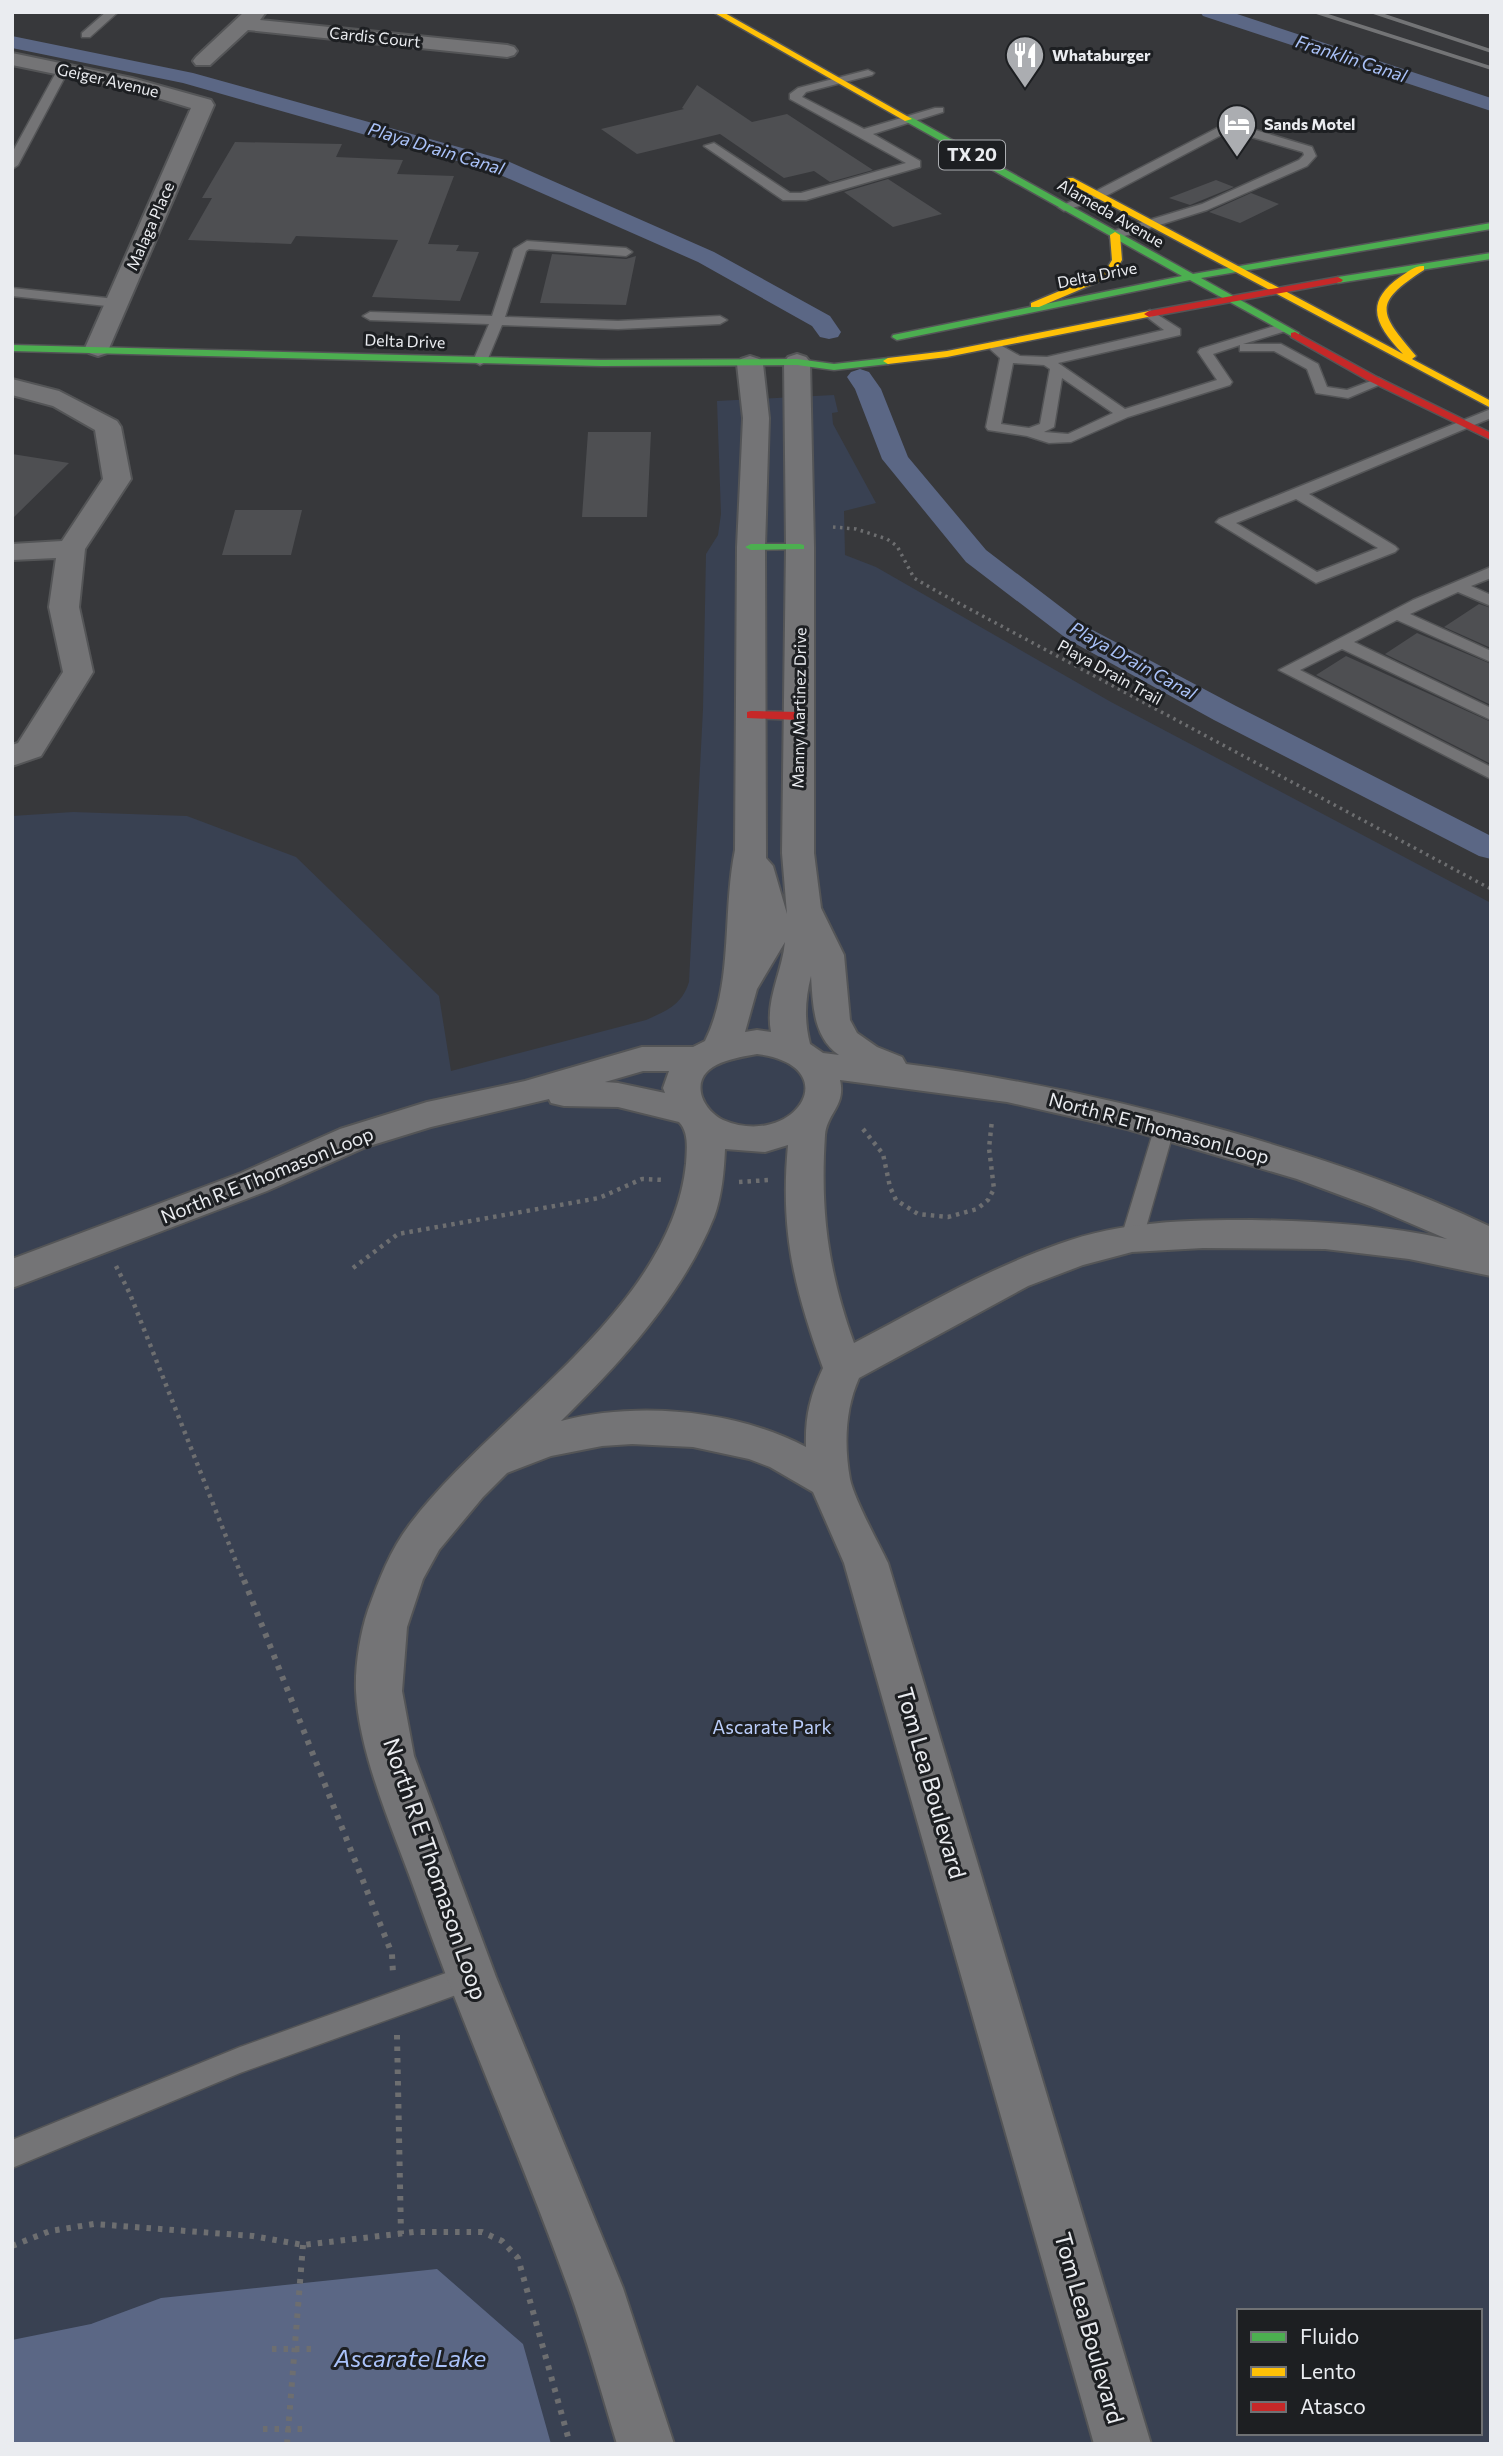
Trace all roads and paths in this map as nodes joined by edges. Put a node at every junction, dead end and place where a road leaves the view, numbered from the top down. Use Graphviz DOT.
graph roads {
  1 [pos="113,12"];
  2 [pos="717,12"];
  3 [pos="250,18"];
  4 [pos="86,35"];
  5 [pos="507,51"];
  6 [pos="12,59"];
  7 [pos="845,60"];
  8 [pos="203,61"];
  9 [pos="63,69"];
  10 [pos="874,76"];
  11 [pos="838,80"];
  12 [pos="915,98"];
  13 [pos="203,105"];
  14 [pos="945,114"];
  15 [pos="908,119"];
  16 [pos="863,133"];
  17 [pos="710,146"];
  18 [pos="12,165"];
  19 [pos="1061,176"];
  20 [pos="1098,195"];
  21 [pos="1065,207"];
  22 [pos="1152,224"];
  23 [pos="1491,226"];
  24 [pos="1115,235"];
  25 [pos="626,252"];
  26 [pos="1491,256"];
  27 [pos="1234,268"];
  28 [pos="1421,268"];
  29 [pos="1187,276"];
  30 [pos="1273,290"];
  31 [pos="12,292"];
  32 [pos="1227,299"];
  33 [pos="116,303"];
  34 [pos="1035,305"];
  35 [pos="1150,314"];
  36 [pos="370,316"];
  37 [pos="720,320"];
  38 [pos="497,321"];
  39 [pos="958,323"];
  40 [pos="1281,328"];
  41 [pos="1065,331"];
  42 [pos="876,341"];
  43 [pos="1190,342"];
  44 [pos="987,346"];
  45 [pos="12,348"];
  46 [pos="98,348"];
  47 [pos="1244,349"];
  48 [pos="1093,350"];
  49 [pos="830,351"];
  50 [pos="1006,358"];
  51 [pos="480,361"];
  52 [pos="797,362"];
  53 [pos="750,364"];
  54 [pos="1052,364"];
  55 [pos="1428,372"];
  56 [pos="1379,382"];
  57 [pos="12,387"];
  58 [pos="1303,388"];
  59 [pos="1321,390"];
  60 [pos="1491,405"];
  61 [pos="1491,412"];
  62 [pos="1123,414"];
  63 [pos="1465,424"];
  64 [pos="1029,432"];
  65 [pos="1491,437"];
  66 [pos="1297,494"];
  67 [pos="800,536"];
  68 [pos="751,547"];
  69 [pos="71,549"];
  70 [pos="12,551"];
  71 [pos="1491,572"];
  72 [pos="1457,586"];
  73 [pos="1491,601"];
  74 [pos="1397,614"];
  75 [pos="1341,642"];
  76 [pos="1491,657"];
  77 [pos="751,715"];
  78 [pos="1491,715"];
  79 [pos="799,716"];
  80 [pos="12,757"];
  81 [pos="1491,774"];
  82 [pos="1491,889"];
  83 [pos="804,908"];
  84 [pos="740,986"];
  85 [pos="709,1053"];
  86 [pos="803,1057"];
  87 [pos="642,1059"];
  88 [pos="945,1081"];
  89 [pos="527,1093"];
  90 [pos="994,1111"];
  91 [pos="695,1119"];
  92 [pos="808,1122"];
  93 [pos="1165,1126"];
  94 [pos="863,1129"];
  95 [pos="775,1180"];
  96 [pos="671,1181"];
  97 [pos="738,1182"];
  98 [pos="1132,1238"];
  99 [pos="102,1240"];
  100 [pos="1491,1244"];
  101 [pos="1491,1262"];
  102 [pos="353,1268"];
  103 [pos="12,1274"];
  104 [pos="843,1368"];
  105 [pos="493,1462"];
  106 [pos="829,1481"];
  107 [pos="471,1977"];
  108 [pos="396,2002"];
  109 [pos="12,2154"];
  110 [pos="401,2234"];
  111 [pos="303,2245"];
  112 [pos="12,2246"];
  113 [pos="272,2349"];
  114 [pos="295,2349"];
  115 [pos="314,2349"];
  116 [pos="263,2429"];
  117 [pos="288,2429"];
  118 [pos="309,2429"];
  119 [pos="287,2444"];
  120 [pos="570,2444"];
  121 [pos="646,2444"];
  122 [pos="1123,2444"];
  1 -- 4 [label="lane"];
  2 -- 11 [label="main road, Alameda Avenue / TX 20"];
  3 -- 5 [label="street, Cardis Court"];
  3 -- 8 [label="street"];
  6 -- 9 [label="street, Geiger Avenue"];
  7 -- 10 [label="main road"];
  9 -- 13 [label="street, Geiger Avenue"];
  9 -- 18 [label="lane"];
  10 -- 11 [label="lane"];
  11 -- 15 [label="main road, Alameda Avenue / TX 20"];
  11 -- 16 [label="lane"];
  12 -- 14 [label="main road"];
  13 -- 33 [label="street, Malaga Place"];
  14 -- 15 [label="lane"];
  15 -- 16 [label="lane"];
  15 -- 21 [label="main road, Alameda Avenue / TX 20"];
  16 -- 17 [label="lane"];
  19 -- 20 [label="main road, Alameda Avenue"];
  20 -- 21 [label="lane"];
  20 -- 22 [label="main road, Alameda Avenue"];
  20 -- 22 [label="lane"];
  21 -- 24 [label="main road, Alameda Avenue / TX 20"];
  22 -- 24 [label="lane"];
  22 -- 27 [label="main road, Alameda Avenue"];
  23 -- 27 [label="main road, Delta Drive"];
  24 -- 29 [label="main road, Alameda Avenue / TX 20"];
  24 -- 34 [label="main road"];
  25 -- 38 [label="lane"];
  26 -- 28 [label="main road, Delta Drive"];
  27 -- 29 [label="main road, Delta Drive"];
  27 -- 30 [label="main road, Alameda Avenue"];
  28 -- 30 [label="main road, Delta Drive"];
  28 -- 55 [label="main road"];
  29 -- 32 [label="main road, Alameda Avenue / TX 20"];
  29 -- 34 [label="main road, Delta Drive"];
  30 -- 32 [label="main road, Delta Drive"];
  30 -- 55 [label="main road, Alameda Avenue"];
  31 -- 33 [label="lane"];
  32 -- 35 [label="main road, Delta Drive"];
  32 -- 40 [label="main road, Alameda Avenue / TX 20"];
  33 -- 46 [label="street, Malaga Place"];
  34 -- 39 [label="main road, Delta Drive"];
  35 -- 41 [label="main road, Delta Drive"];
  35 -- 43 [label="lane"];
  36 -- 38 [label="lane"];
  37 -- 38 [label="lane"];
  38 -- 51 [label="lane"];
  39 -- 42 [label="main road, Delta Drive"];
  39 -- 44 [label="main road"];
  40 -- 47 [label="lane"];
  40 -- 56 [label="main road, Alameda Avenue / TX 20"];
  41 -- 44 [label="main road, Delta Drive"];
  41 -- 48 [label="lane"];
  43 -- 47 [label="lane"];
  43 -- 48 [label="lane"];
  43 -- 62 [label="lane"];
  44 -- 50 [label="lane"];
  44 -- 52 [label="main road, Delta Drive"];
  45 -- 46 [label="main road, Delta Drive"];
  46 -- 51 [label="main road, Delta Drive"];
  47 -- 59 [label="lane"];
  48 -- 54 [label="lane"];
  49 -- 52 [label="main road, Delta Drive"];
  50 -- 54 [label="lane"];
  50 -- 64 [label="lane"];
  51 -- 53 [label="main road, Delta Drive"];
  52 -- 53 [label="main road, Delta Drive"];
  52 -- 67 [label="street, Manny Martinez Drive"];
  53 -- 68 [label="street"];
  54 -- 62 [label="lane"];
  54 -- 64 [label="lane"];
  55 -- 60 [label="main road, Alameda Avenue"];
  56 -- 59 [label="lane"];
  56 -- 63 [label="main road, Alameda Avenue / TX 20"];
  57 -- 69 [label="street"];
  58 -- 59 [label="lane"];
  61 -- 63 [label="lane"];
  62 -- 64 [label="lane"];
  63 -- 65 [label="main road, Alameda Avenue / TX 20"];
  63 -- 66 [label="lane"];
  66 -- 66 [label="lane"];
  67 -- 68 [label="main road"];
  67 -- 79 [label="street, Manny Martinez Drive"];
  67 -- 82 [label="path, Playa Drain Trail"];
  68 -- 77 [label="street"];
  69 -- 70 [label="street"];
  69 -- 80 [label="street"];
  71 -- 72 [label="lane"];
  72 -- 73 [label="lane"];
  72 -- 74 [label="lane"];
  74 -- 75 [label="lane"];
  74 -- 76 [label="lane"];
  75 -- 78 [label="lane"];
  75 -- 81 [label="lane"];
  77 -- 79 [label="main road"];
  77 -- 84 [label="street"];
  79 -- 83 [label="street, Manny Martinez Drive"];
  83 -- 86 [label="street, Manny Martinez Drive"];
  83 -- 88 [label="street"];
  84 -- 85 [label="street"];
  84 -- 87 [label="street"];
  85 -- 86 [label="street"];
  85 -- 87 [label="street, North R E Thomason Loop"];
  85 -- 91 [label="street"];
  86 -- 88 [label="street, North R E Thomason Loop"];
  86 -- 92 [label="street"];
  87 -- 89 [label="street, North R E Thomason Loop"];
  88 -- 93 [label="street, North R E Thomason Loop"];
  89 -- 91 [label="street, North R E Thomason Loop"];
  89 -- 99 [label="street, North R E Thomason Loop"];
  90 -- 94 [label="path"];
  91 -- 92 [label="street"];
  91 -- 105 [label="street, North R E Thomason Loop"];
  92 -- 104 [label="street"];
  93 -- 98 [label="lane"];
  93 -- 100 [label="street, North R E Thomason Loop"];
  95 -- 97 [label="path"];
  96 -- 102 [label="path"];
  98 -- 101 [label="street"];
  98 -- 104 [label="street"];
  99 -- 103 [label="street, North R E Thomason Loop"];
  99 -- 108 [label="path"];
  104 -- 106 [label="street, Tom Lea Boulevard"];
  105 -- 106 [label="street"];
  105 -- 107 [label="street, North R E Thomason Loop"];
  106 -- 122 [label="street, Tom Lea Boulevard"];
  107 -- 108 [label="lane"];
  107 -- 121 [label="street, North R E Thomason Loop"];
  108 -- 109 [label="lane"];
  108 -- 110 [label="path"];
  110 -- 111 [label="path"];
  110 -- 120 [label="path"];
  111 -- 112 [label="path"];
  111 -- 114 [label="path"];
  113 -- 114 [label="path"];
  114 -- 115 [label="path"];
  114 -- 117 [label="path"];
  116 -- 117 [label="path"];
  117 -- 118 [label="path"];
  117 -- 119 [label="path"];
}
